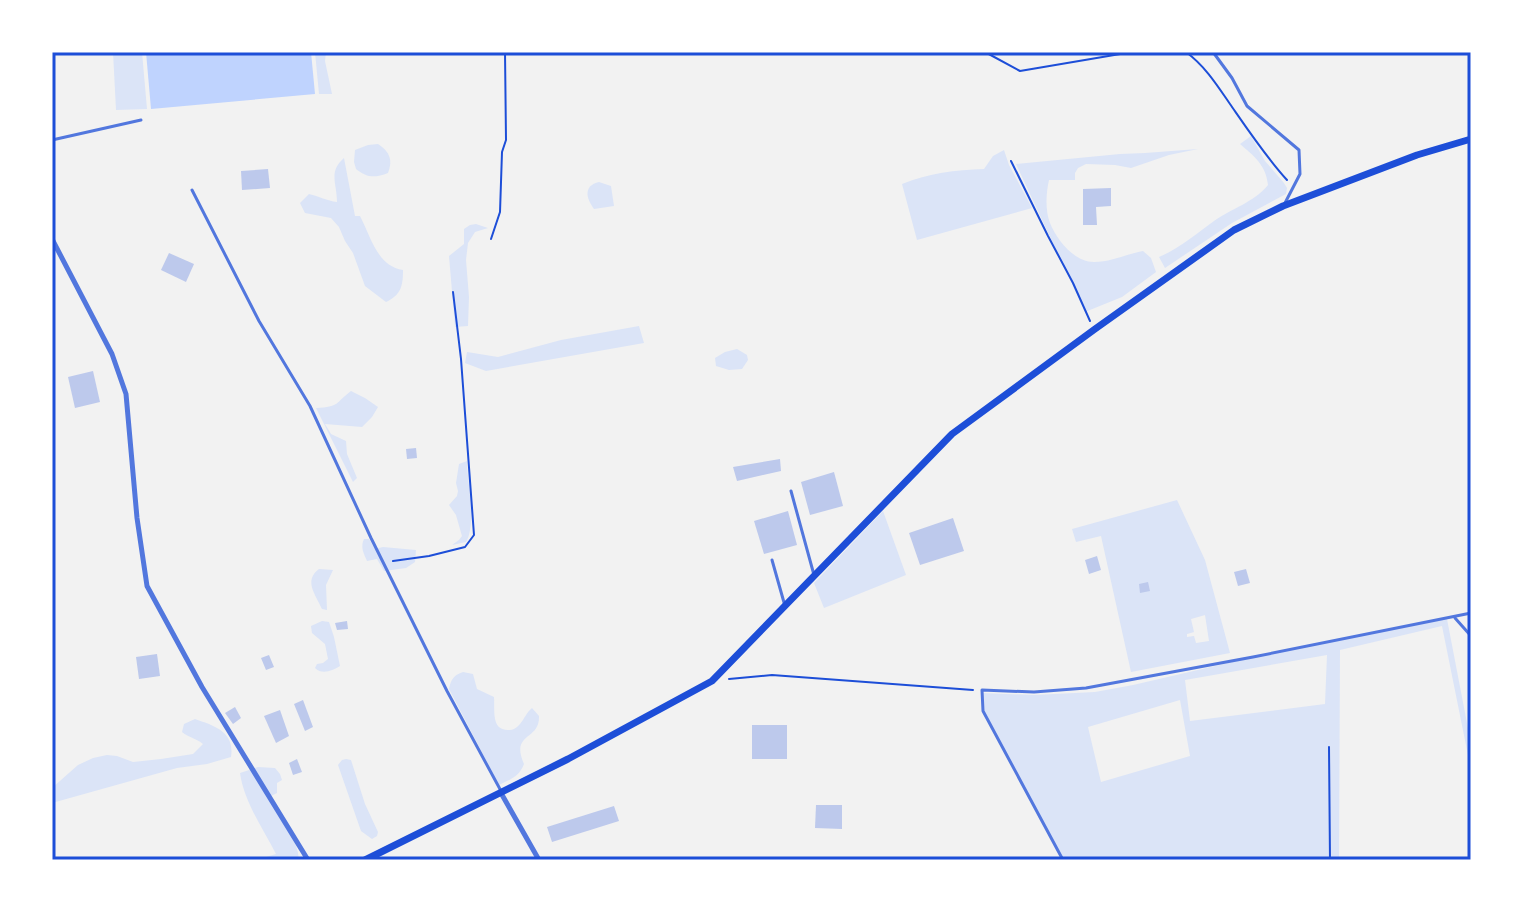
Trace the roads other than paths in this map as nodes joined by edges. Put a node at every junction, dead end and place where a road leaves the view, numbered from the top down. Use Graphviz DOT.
graph roads {
  1 [pos="1213,52"];
  2 [pos="141,120"];
  3 [pos="1471,139"];
  4 [pos="52,140"];
  5 [pos="192,190"];
  6 [pos="1283,206"];
  7 [pos="52,239"];
  8 [pos="791,491"];
  9 [pos="772,560"];
  10 [pos="814,575"];
  11 [pos="785,606"];
  12 [pos="1471,613"];
  13 [pos="1454,617"];
  14 [pos="1471,636"];
  15 [pos="501,793"];
  16 [pos="308,860"];
  17 [pos="365,860"];
  18 [pos="539,860"];
  19 [pos="1063,860"];
  1 -- 6 [label="lane"];
  2 -- 4 [label="lane"];
  3 -- 6 [label="main road"];
  5 -- 15 [label="lane"];
  6 -- 10 [label="main road"];
  7 -- 16 [label="street"];
  8 -- 10 [label="lane"];
  9 -- 11 [label="lane"];
  10 -- 11 [label="main road"];
  11 -- 15 [label="main road"];
  12 -- 13 [label="lane"];
  13 -- 14 [label="lane"];
  13 -- 19 [label="lane"];
  15 -- 17 [label="main road"];
  15 -- 18 [label="street"];
}
